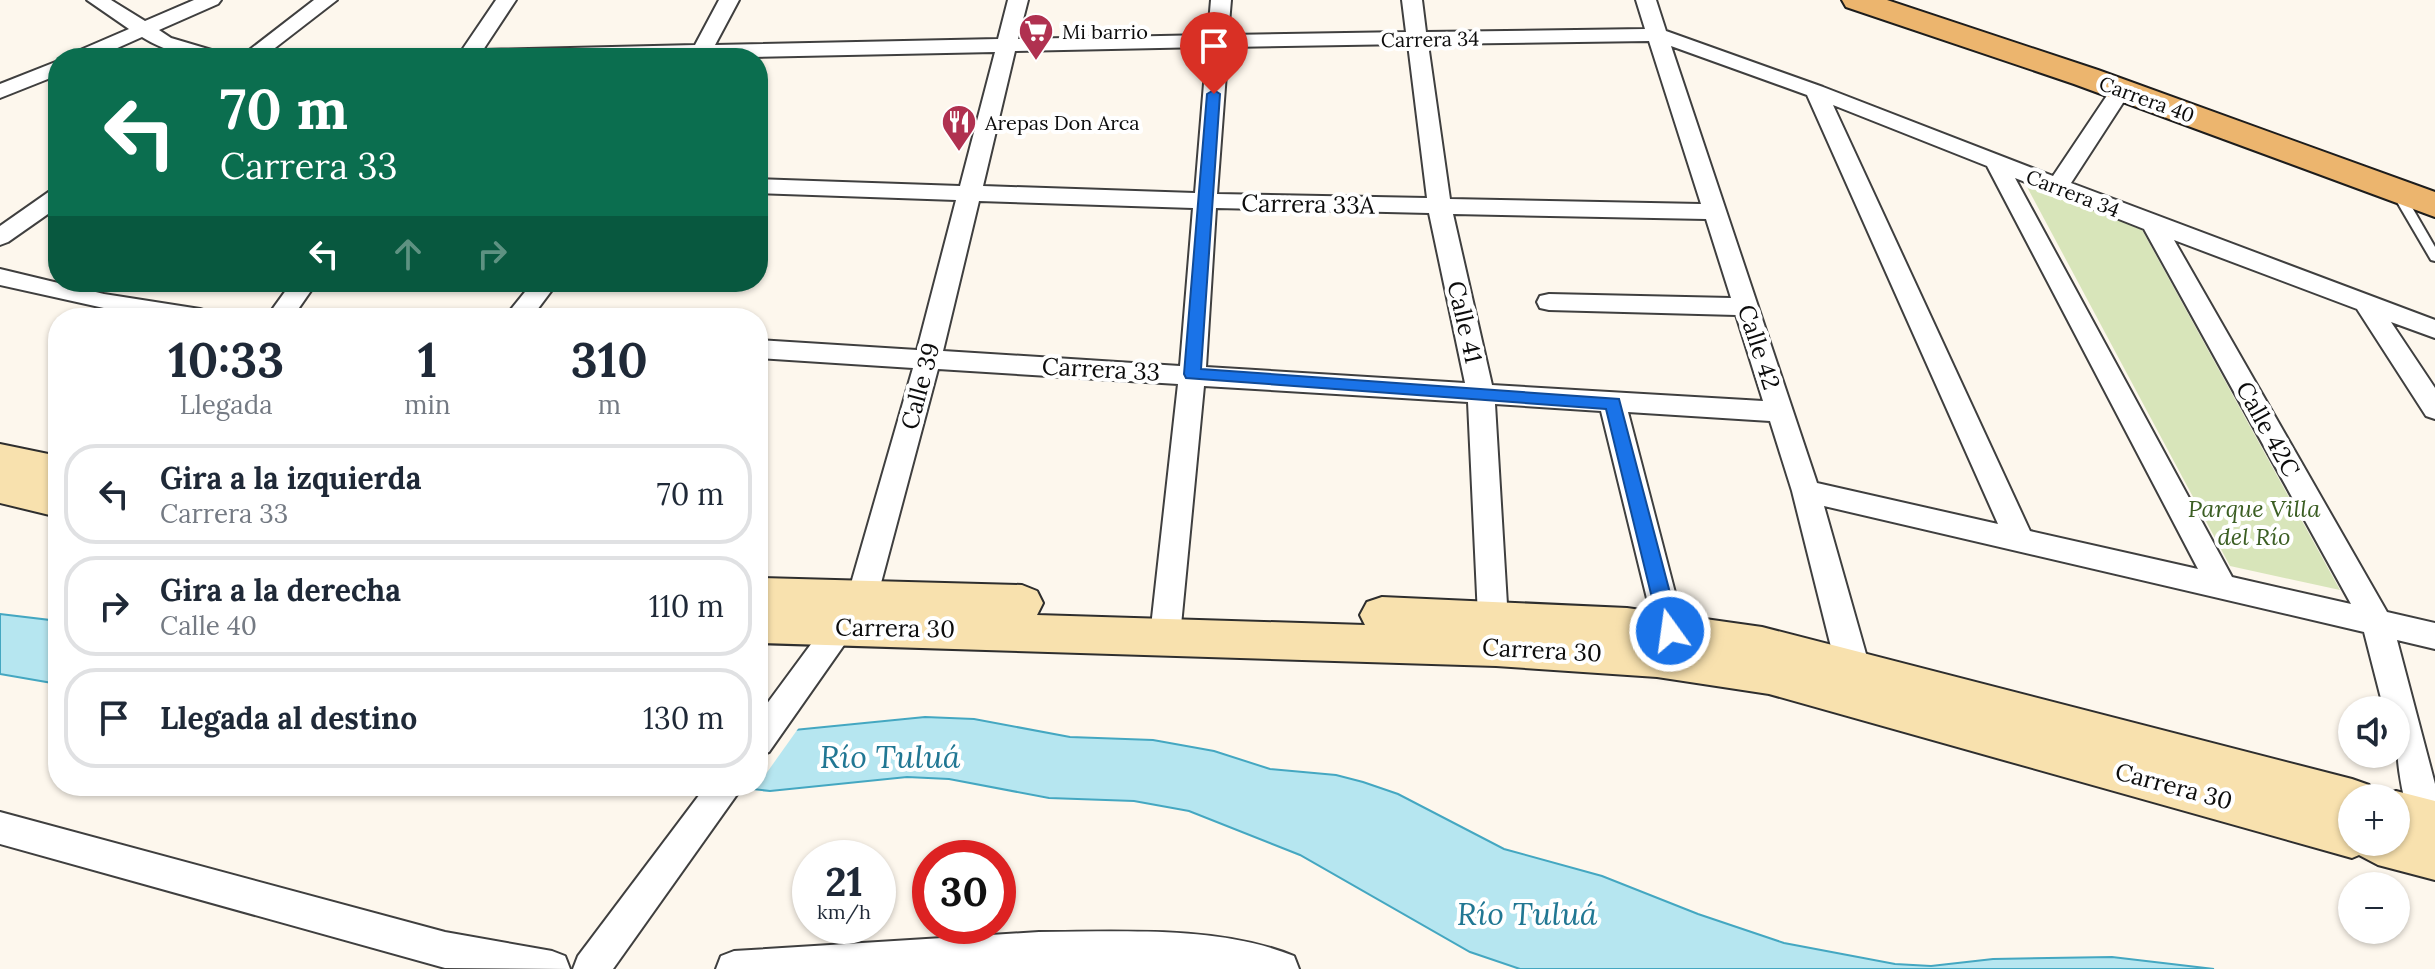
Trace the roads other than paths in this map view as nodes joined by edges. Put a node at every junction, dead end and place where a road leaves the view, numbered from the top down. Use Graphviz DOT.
graph roads {
  1 [pos="97,0"];
  2 [pos="211,0"];
  3 [pos="327,0"];
  4 [pos="506,0"];
  5 [pos="729,0"];
  6 [pos="1018,0"];
  7 [pos="1221,0"];
  8 [pos="1412,0"];
  9 [pos="1646,0"];
  10 [pos="1857,0"];
  11 [pos="144,30"];
  12 [pos="1659,35"];
  13 [pos="1419,40"];
  14 [pos="1217,41"];
  15 [pos="1006,45"];
  16 [pos="102,48"];
  17 [pos="178,48"];
  18 [pos="262,48"];
  19 [pos="474,48"];
  20 [pos="704,48"];
  21 [pos="768,53"];
  22 [pos="48,71"];
  23 [pos="2121,89"];
  24 [pos="1816,91"];
  25 [pos="0,92"];
  26 [pos="1996,163"];
  27 [pos="768,186"];
  28 [pos="2057,187"];
  29 [pos="2395,190"];
  30 [pos="968,193"];
  31 [pos="1207,201"];
  32 [pos="48,203"];
  33 [pos="2435,205"];
  34 [pos="1440,206"];
  35 [pos="1714,212"];
  36 [pos="2153,224"];
  37 [pos="0,237"];
  38 [pos="2435,257"];
  39 [pos="0,277"];
  40 [pos="48,289"];
  41 [pos="62,292"];
  42 [pos="538,292"];
  43 [pos="1549,302"];
  44 [pos="2365,302"];
  45 [pos="1746,307"];
  46 [pos="140,308"];
  47 [pos="525,308"];
  48 [pos="2435,329"];
  49 [pos="768,350"];
  50 [pos="928,359"];
  51 [pos="1192,374"];
  52 [pos="1481,395"];
  53 [pos="1613,404"];
  54 [pos="2435,409"];
  55 [pos="1780,412"];
  56 [pos="0,459"];
  57 [pos="48,469"];
  58 [pos="0,488"];
  59 [pos="1806,491"];
  60 [pos="48,499"];
  61 [pos="2019,539"];
  62 [pos="2221,585"];
  63 [pos="768,598"];
  64 [pos="853,612"];
  65 [pos="2377,622"];
  66 [pos="1167,623"];
  67 [pos="768,624"];
  68 [pos="1670,631"];
  69 [pos="1494,633"];
  70 [pos="2435,636"];
  71 [pos="1854,683"];
  72 [pos="768,728"];
  73 [pos="719,796"];
  74 [pos="2338,798"];
  75 [pos="0,828"];
  76 [pos="2423,829"];
  77 [pos="2338,831"];
  78 [pos="1010,961"];
  79 [pos="1271,968"];
  80 [pos="552,969"];
  81 [pos="591,969"];
  82 [pos="734,969"];
  1 -- 11 [label="street"];
  2 -- 11 [label="street"];
  3 -- 18 [label="street"];
  4 -- 19 [label="street"];
  5 -- 20 [label="street"];
  6 -- 15 [label="street, Calle 39"];
  7 -- 14 [label="street"];
  8 -- 13 [label="street, Calle 41"];
  9 -- 12 [label="street, Calle 42"];
  10 -- 23 [label="main road, Carrera 40"];
  11 -- 16 [label="street"];
  11 -- 17 [label="street"];
  12 -- 13 [label="street, Carrera 34"];
  12 -- 24 [label="street, Carrera 34"];
  12 -- 35 [label="street, Calle 42"];
  13 -- 14 [label="street, Carrera 34"];
  13 -- 34 [label="street, Calle 41"];
  14 -- 15 [label="street, Carrera 34"];
  14 -- 31 [label="street"];
  15 -- 21 [label="street, Carrera 34"];
  15 -- 30 [label="street, Calle 39"];
  22 -- 25 [label="street"];
  23 -- 28 [label="street"];
  23 -- 29 [label="main road, Carrera 40"];
  24 -- 26 [label="street, Carrera 34"];
  24 -- 61 [label="street"];
  26 -- 28 [label="street, Carrera 34"];
  26 -- 62 [label="street"];
  27 -- 30 [label="street, Carrera 33A"];
  28 -- 36 [label="street, Carrera 34"];
  29 -- 33 [label="main road, Carrera 40"];
  29 -- 38 [label="lane"];
  30 -- 31 [label="street, Carrera 33A"];
  30 -- 50 [label="street, Calle 39"];
  31 -- 34 [label="street, Carrera 33A"];
  31 -- 51 [label="street"];
  32 -- 37 [label="street"];
  34 -- 35 [label="street, Carrera 33A"];
  34 -- 52 [label="street, Calle 41"];
  35 -- 45 [label="street, Calle 42"];
  36 -- 44 [label="street, Carrera 34"];
  36 -- 65 [label="street, Calle 42C"];
  39 -- 40 [label="street"];
  41 -- 46 [label="street"];
  42 -- 47 [label="street"];
  43 -- 45 [label="street"];
  44 -- 48 [label="street, Carrera 34"];
  44 -- 54 [label="street"];
  45 -- 55 [label="street, Calle 42"];
  49 -- 50 [label="street, Carrera 33"];
  50 -- 51 [label="street, Carrera 33"];
  50 -- 64 [label="street, Calle 39"];
  51 -- 52 [label="street, Carrera 33"];
  51 -- 66 [label="street"];
  52 -- 53 [label="street, Carrera 33"];
  52 -- 69 [label="street, Calle 41"];
  53 -- 55 [label="street, Carrera 33"];
  53 -- 68 [label="street"];
  55 -- 59 [label="street, Calle 42"];
  56 -- 57 [label="main road"];
  58 -- 60 [label="main road"];
  59 -- 61 [label="street"];
  59 -- 71 [label="street, Calle 42"];
  61 -- 62 [label="street"];
  62 -- 65 [label="street"];
  63 -- 64 [label="main road, Carrera 30"];
  64 -- 66 [label="main road, Carrera 30"];
  64 -- 67 [label="main road, Carrera 30"];
  64 -- 72 [label="street, Calle 39"];
  65 -- 70 [label="street"];
  65 -- 76 [label="street, Calle 42C"];
  66 -- 69 [label="main road, Carrera 30"];
  68 -- 69 [label="main road, Carrera 30"];
  68 -- 71 [label="main road, Carrera 30"];
  69 -- 71 [label="main road, Carrera 30"];
  71 -- 74 [label="main road, Carrera 30"];
  71 -- 77 [label="main road, Carrera 30"];
  73 -- 81 [label="street"];
  75 -- 80 [label="street"];
  78 -- 79 [label="street"];
  78 -- 82 [label="street"];
}
